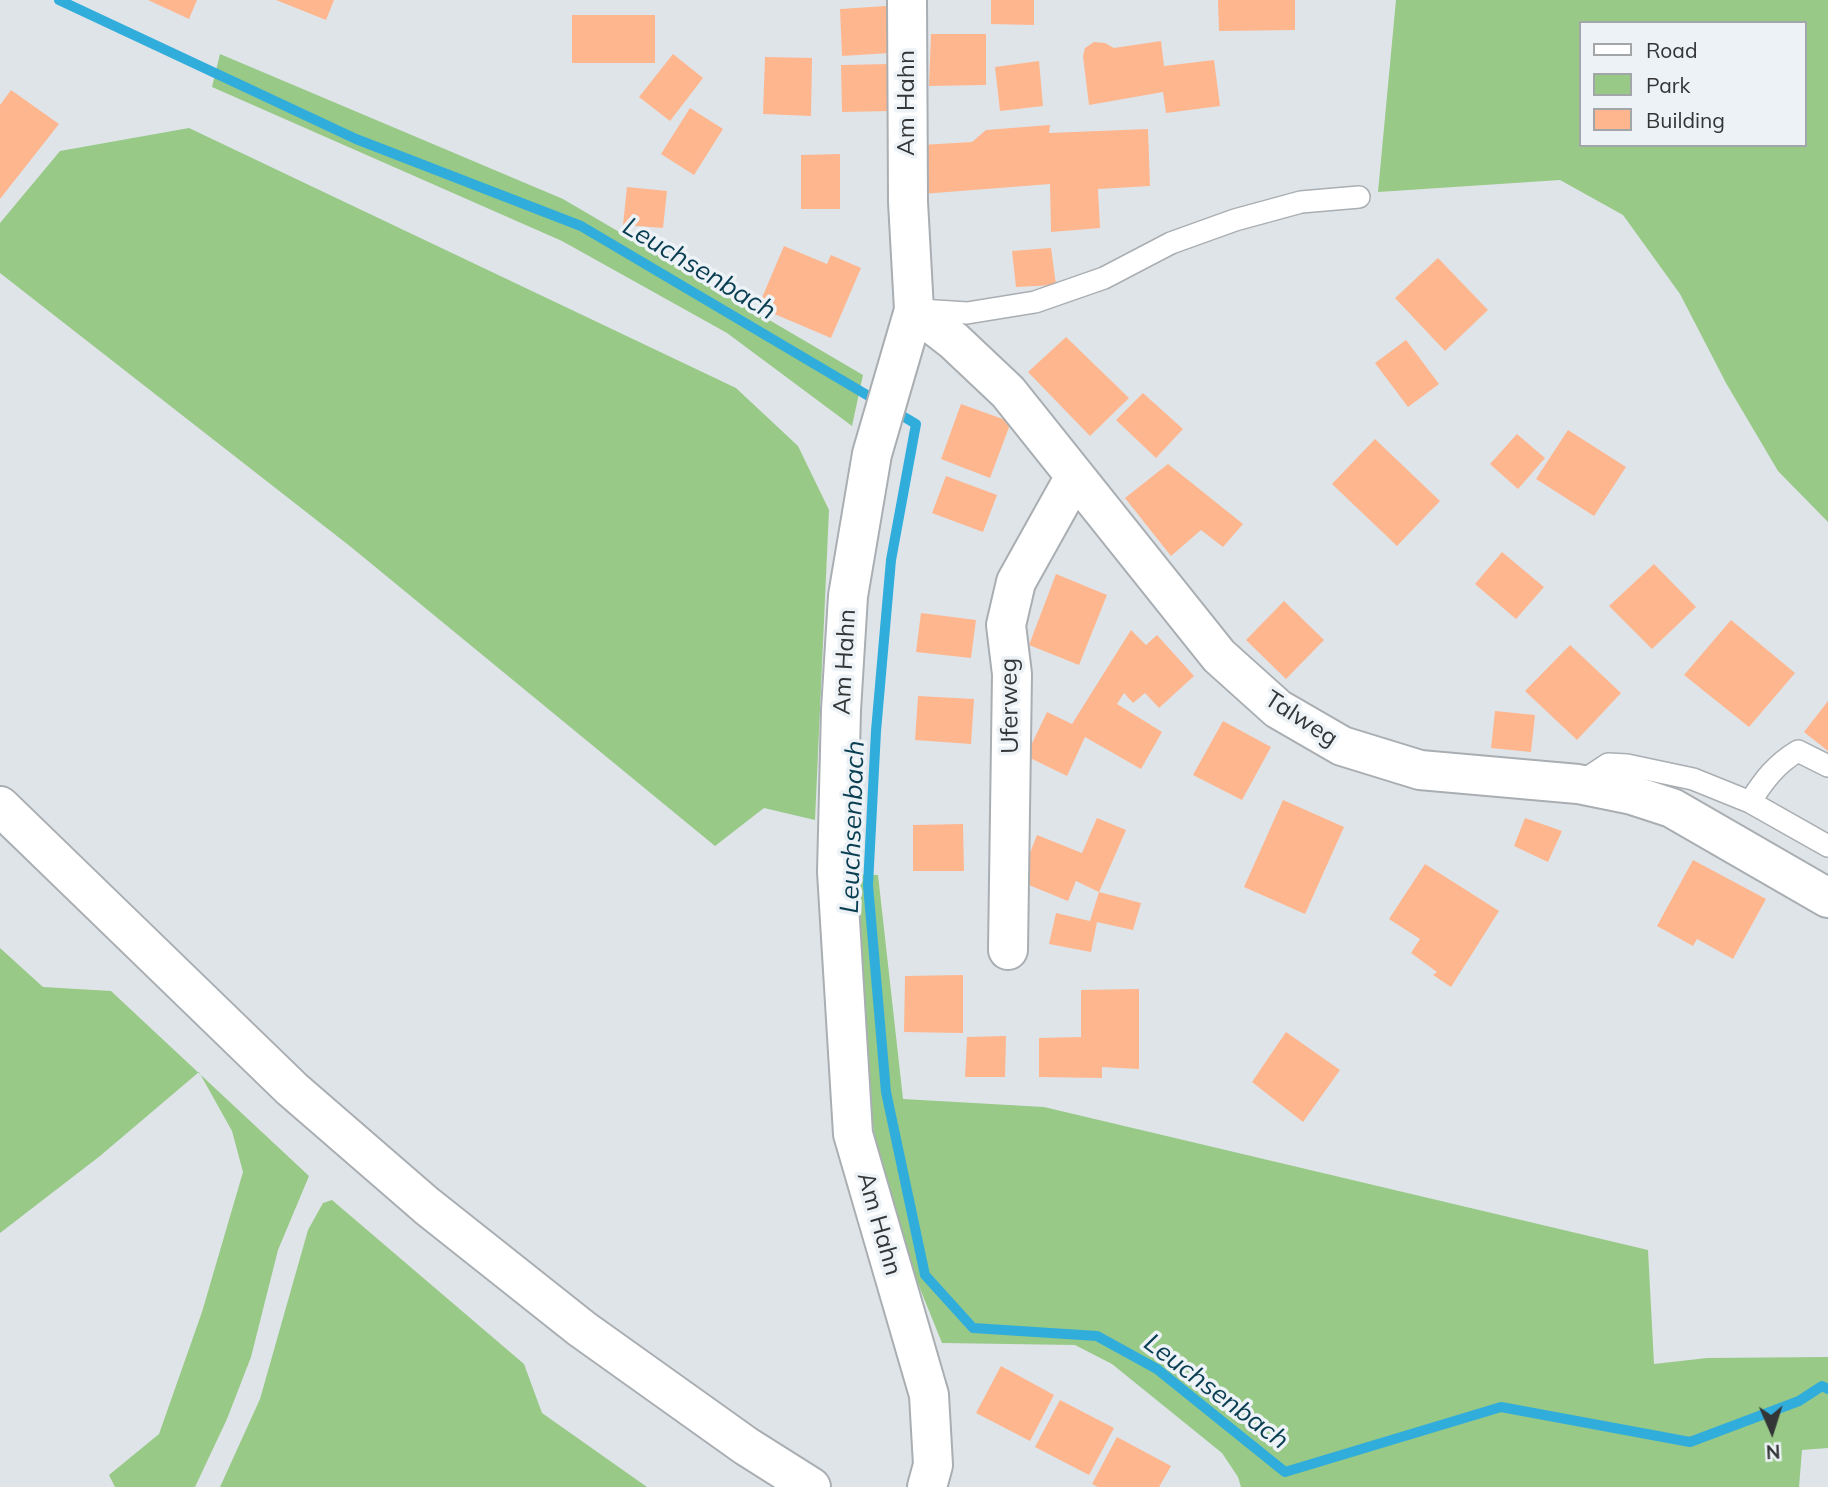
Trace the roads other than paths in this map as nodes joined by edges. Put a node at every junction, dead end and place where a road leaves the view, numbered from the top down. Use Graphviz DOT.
graph roads {
  1 [pos="906,0"];
  2 [pos="1359,197"];
  3 [pos="914,310"];
  4 [pos="1074,478"];
  5 [pos="1828,766"];
  6 [pos="1578,784"];
  7 [pos="1750,802"];
  8 [pos="0,806"];
  9 [pos="1828,846"];
  10 [pos="1828,898"];
  11 [pos="1008,950"];
  12 [pos="811,1487"];
  13 [pos="926,1487"];
  1 -- 3 [label="street, Am Hahn"];
  2 -- 3 [label="lane"];
  3 -- 4 [label="street, Talweg"];
  3 -- 13 [label="street, Am Hahn"];
  4 -- 6 [label="street, Talweg"];
  4 -- 11 [label="street, Uferweg"];
  5 -- 7 [label="lane"];
  6 -- 7 [label="lane"];
  6 -- 10 [label="street, Talweg"];
  7 -- 9 [label="lane"];
  8 -- 12 [label="street"];
}
